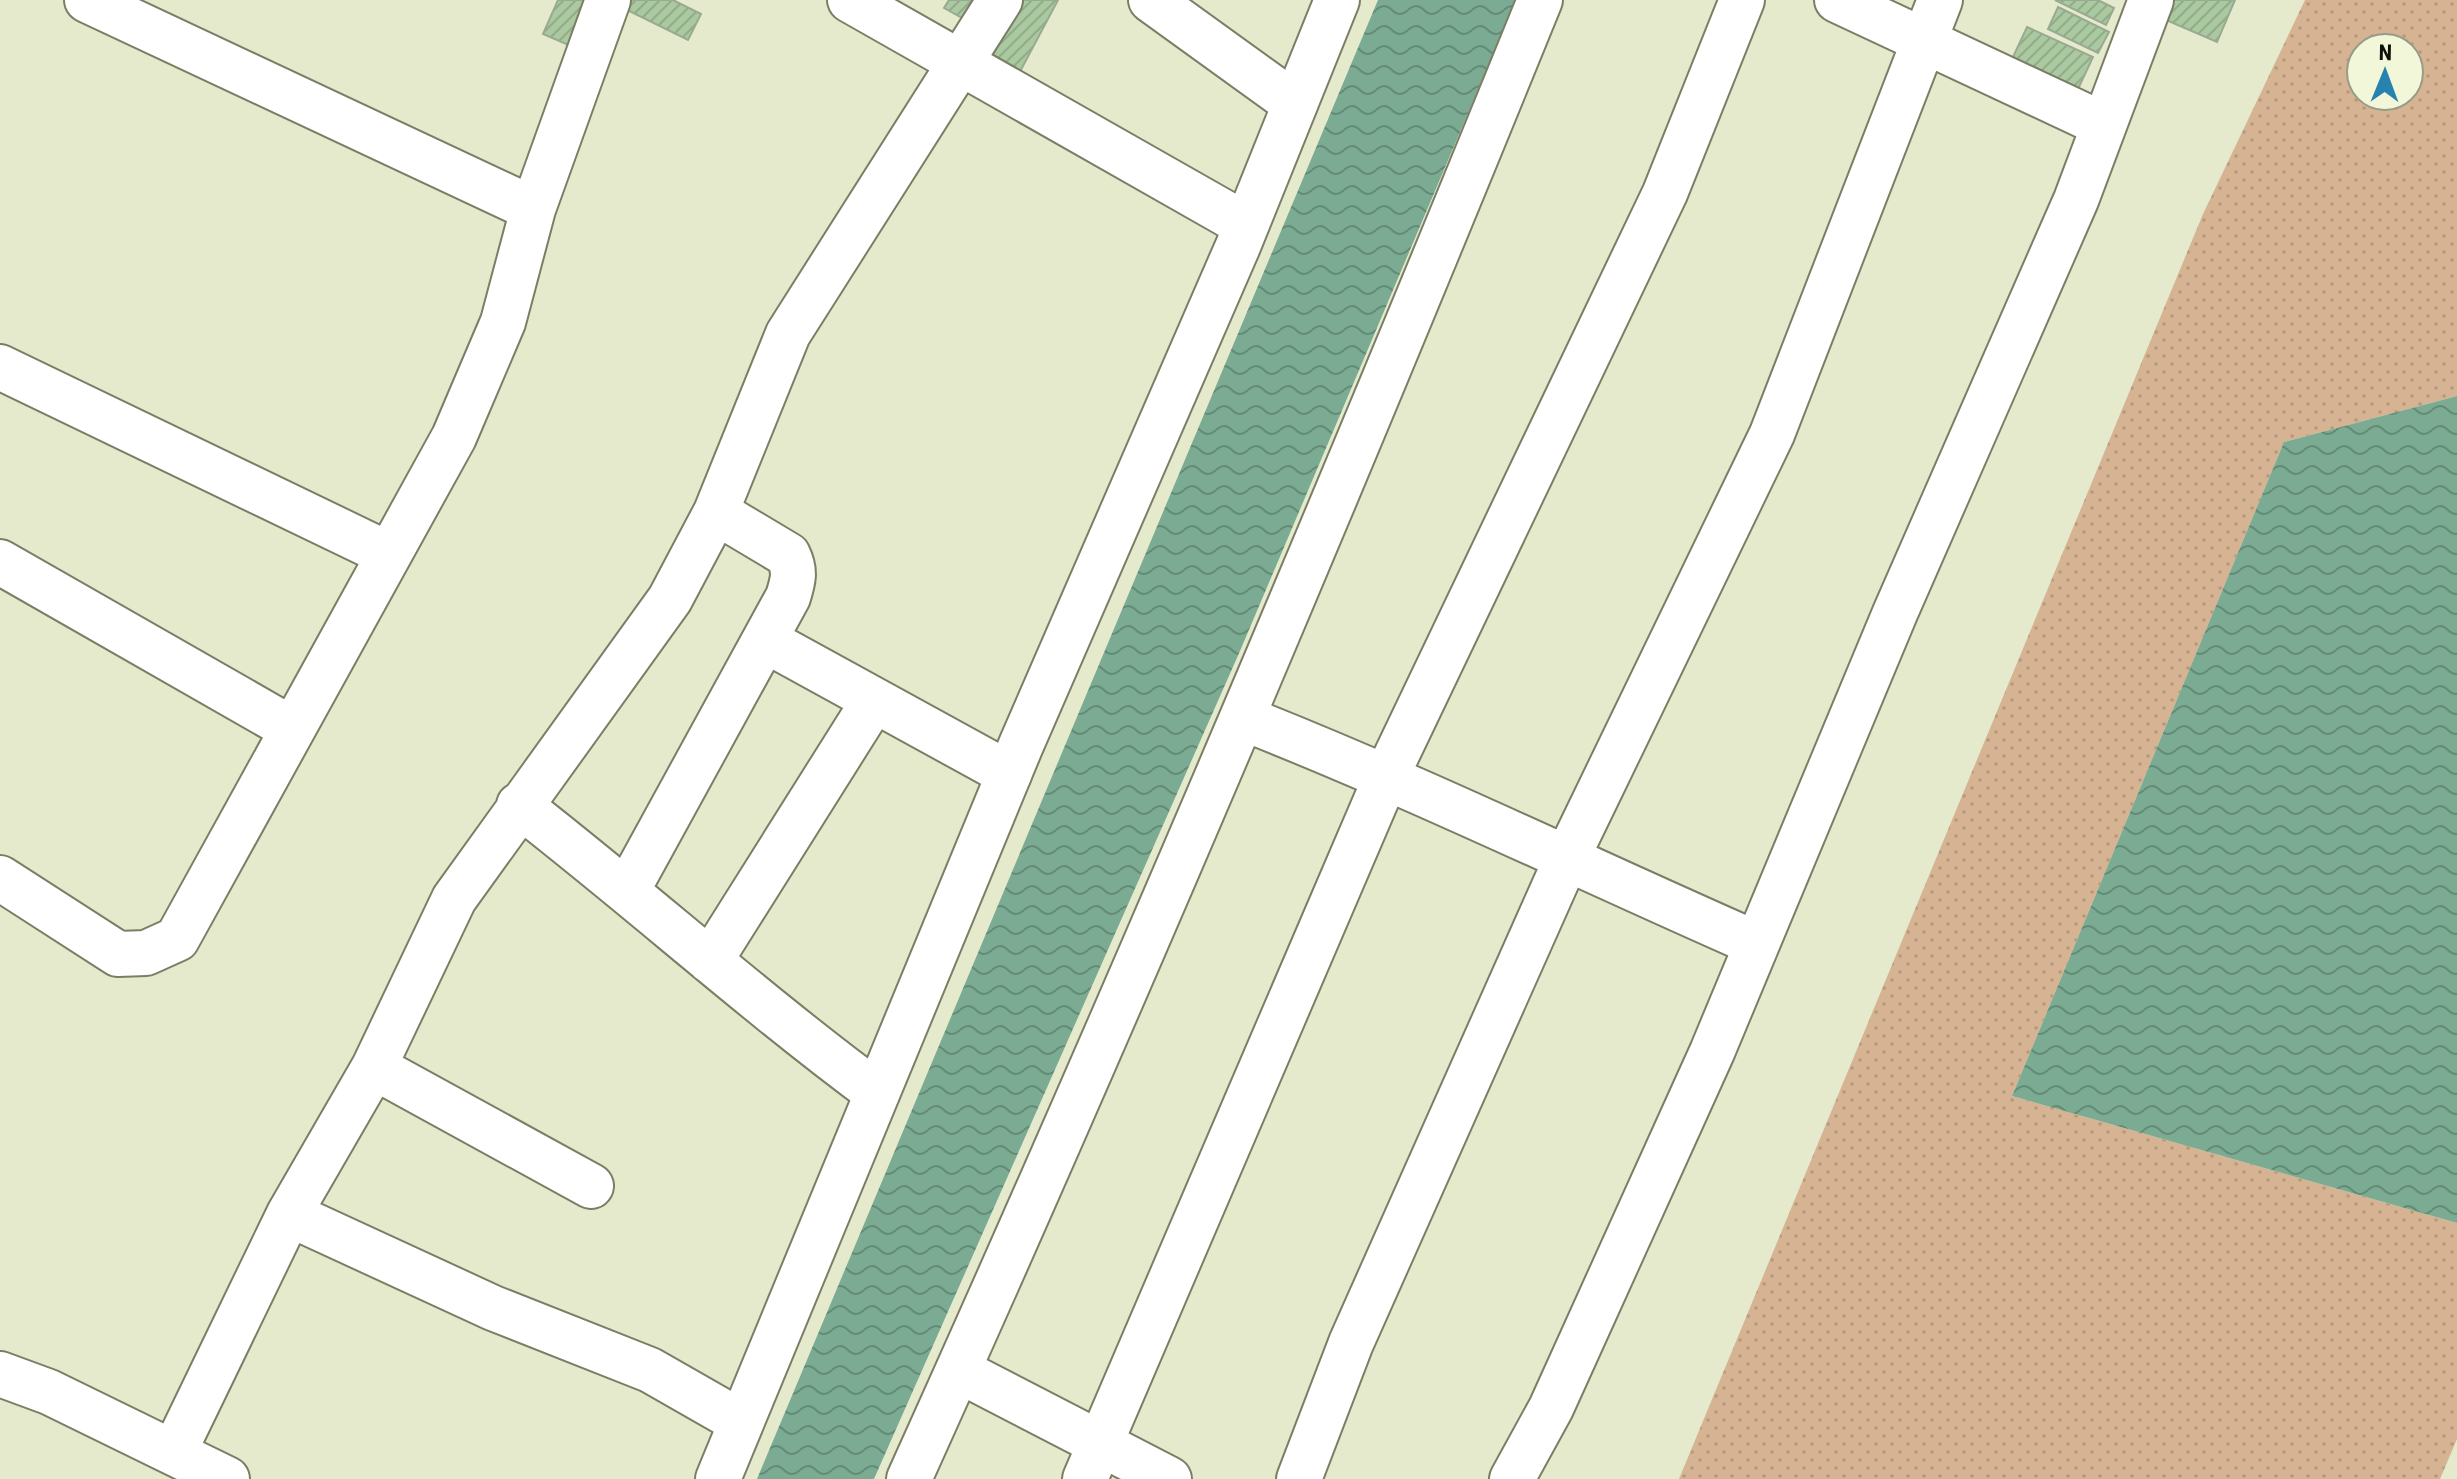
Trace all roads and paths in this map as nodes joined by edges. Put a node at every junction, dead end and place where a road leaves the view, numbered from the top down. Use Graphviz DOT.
graph roads {
  1 [pos="87,0"];
  2 [pos="608,0"];
  3 [pos="850,0"];
  4 [pos="1000,0"];
  5 [pos="1151,0"];
  6 [pos="1337,0"];
  7 [pos="1540,0"];
  8 [pos="1742,0"];
  9 [pos="1837,0"];
  10 [pos="2151,0"];
  11 [pos="1932,19"];
  12 [pos="958,62"];
  13 [pos="1295,104"];
  14 [pos="2104,125"];
  15 [pos="533,209"];
  16 [pos="1246,225"];
  17 [pos="0,367"];
  18 [pos="716,512"];
  19 [pos="388,554"];
  20 [pos="0,562"];
  21 [pos="765,640"];
  22 [pos="873,702"];
  23 [pos="1243,718"];
  24 [pos="292,729"];
  25 [pos="1009,774"];
  26 [pos="1387,775"];
  27 [pos="519,805"];
  28 [pos="1566,860"];
  29 [pos="0,878"];
  30 [pos="628,889"];
  31 [pos="1757,944"];
  32 [pos="710,961"];
  33 [pos="374,1067"];
  34 [pos="877,1093"];
  35 [pos="591,1186"];
  36 [pos="289,1214"];
  37 [pos="958,1370"];
  38 [pos="0,1374"];
  39 [pos="741,1422"];
  40 [pos="174,1452"];
  41 [pos="1091,1462"];
  42 [pos="227,1479"];
  43 [pos="718,1479"];
  44 [pos="909,1479"];
  45 [pos="1169,1479"];
  46 [pos="1299,1479"];
  47 [pos="1512,1479"];
  1 -- 15 [label="street"];
  2 -- 15 [label="street"];
  3 -- 12 [label="street"];
  4 -- 12 [label="street"];
  5 -- 13 [label="street"];
  6 -- 13 [label="street"];
  7 -- 23 [label="street"];
  8 -- 26 [label="street"];
  9 -- 11 [label="street"];
  10 -- 14 [label="street"];
  11 -- 14 [label="street"];
  11 -- 28 [label="street"];
  12 -- 16 [label="street"];
  12 -- 18 [label="street"];
  13 -- 16 [label="street"];
  14 -- 31 [label="street"];
  15 -- 19 [label="street"];
  16 -- 25 [label="street"];
  17 -- 19 [label="street"];
  18 -- 21 [label="street"];
  18 -- 27 [label="street"];
  19 -- 24 [label="street"];
  20 -- 24 [label="street"];
  21 -- 22 [label="street"];
  21 -- 30 [label="street"];
  22 -- 25 [label="street"];
  22 -- 32 [label="street"];
  23 -- 26 [label="street"];
  23 -- 37 [label="street"];
  24 -- 29 [label="street"];
  25 -- 34 [label="street"];
  26 -- 28 [label="street"];
  26 -- 41 [label="street"];
  27 -- 30 [label="street"];
  27 -- 33 [label="street"];
  28 -- 31 [label="street"];
  28 -- 46 [label="street"];
  30 -- 32 [label="street"];
  31 -- 47 [label="street"];
  32 -- 34 [label="street"];
  33 -- 35 [label="street"];
  33 -- 36 [label="street"];
  34 -- 39 [label="street"];
  36 -- 39 [label="street"];
  36 -- 40 [label="street"];
  37 -- 41 [label="street"];
  37 -- 44 [label="street"];
  38 -- 40 [label="street"];
  39 -- 43 [label="street"];
  40 -- 42 [label="street"];
  41 -- 45 [label="street"];
}
